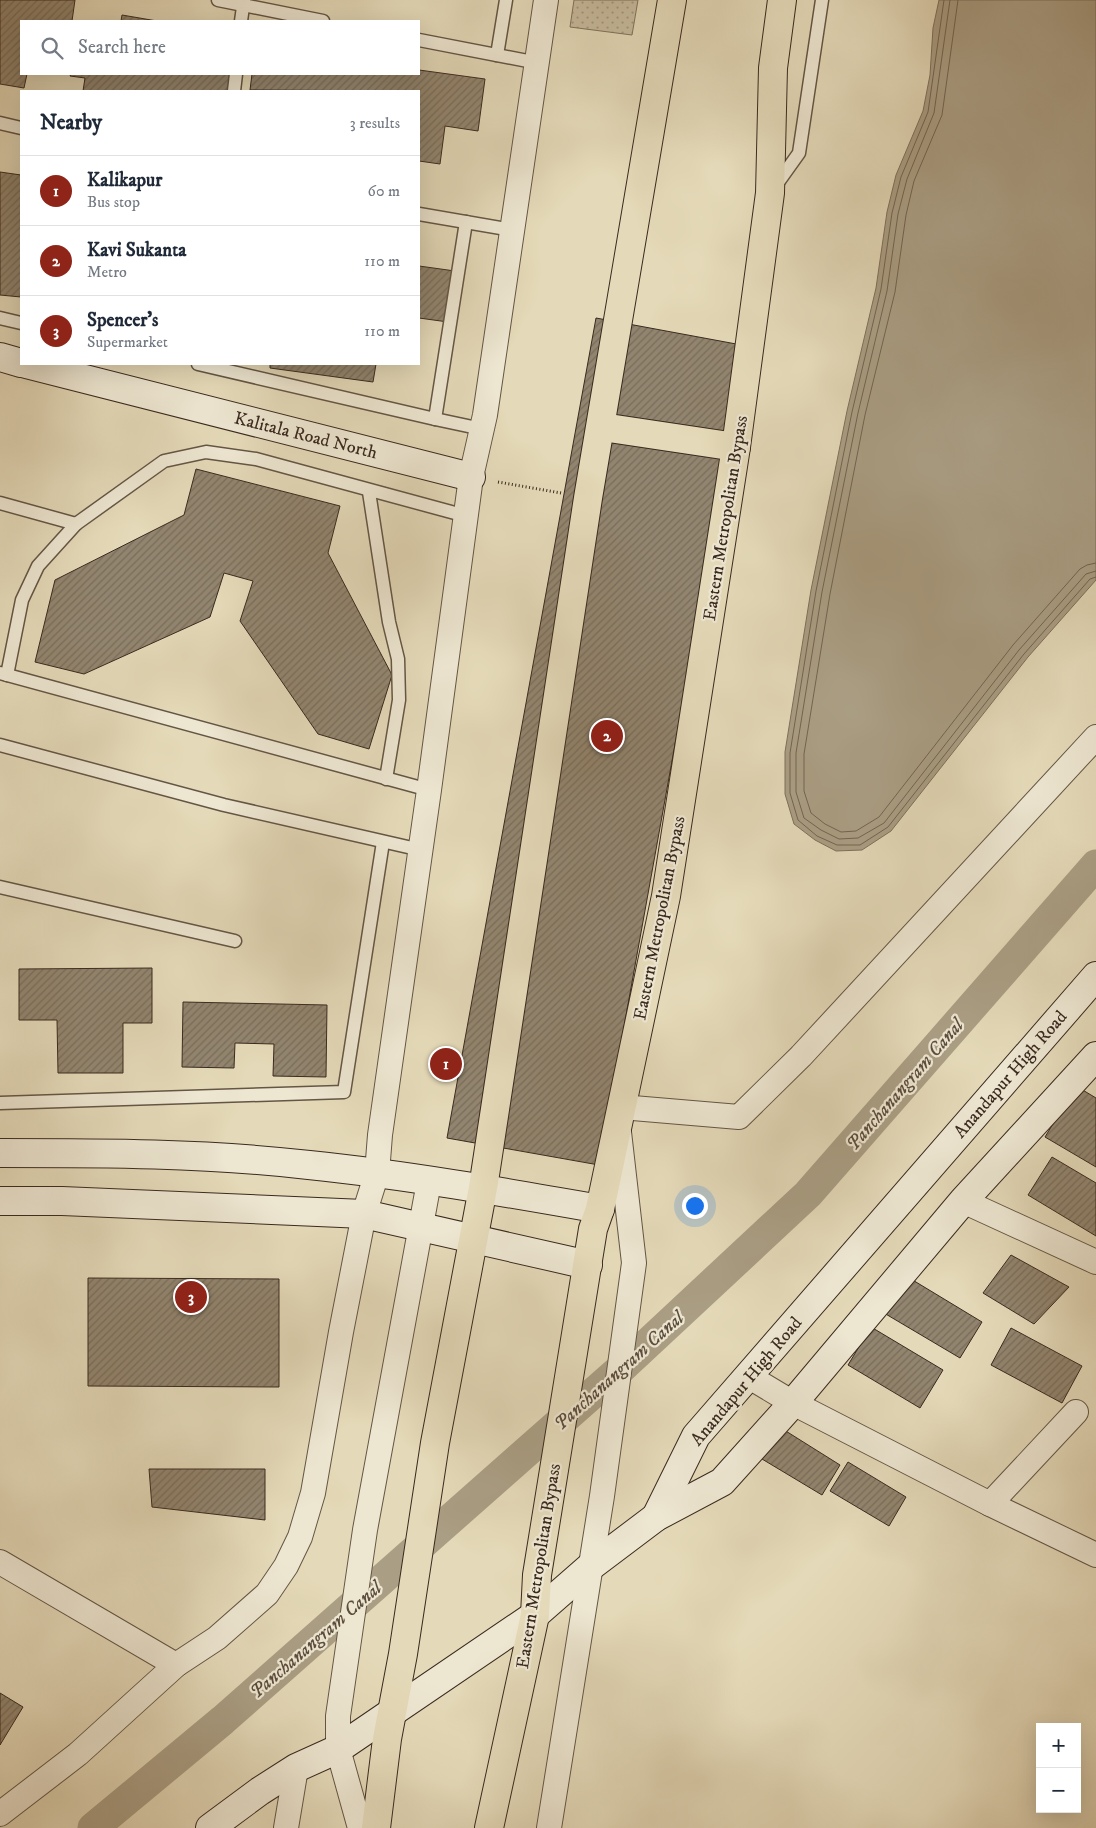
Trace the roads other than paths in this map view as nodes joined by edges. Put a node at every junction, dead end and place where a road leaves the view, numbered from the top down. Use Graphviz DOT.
graph roads {
  1 [pos="218,0"];
  2 [pos="506,0"];
  3 [pos="546,0"];
  4 [pos="672,0"];
  5 [pos="782,0"];
  6 [pos="822,0"];
  7 [pos="243,3"];
  8 [pos="241,20"];
  9 [pos="319,20"];
  10 [pos="420,40"];
  11 [pos="498,55"];
  12 [pos="538,63"];
  13 [pos="236,75"];
  14 [pos="234,90"];
  15 [pos="0,122"];
  16 [pos="20,128"];
  17 [pos="770,193"];
  18 [pos="420,214"];
  19 [pos="466,222"];
  20 [pos="512,230"];
  21 [pos="0,318"];
  22 [pos="20,323"];
  23 [pos="0,357"];
  24 [pos="20,362"];
  25 [pos="30,365"];
  26 [pos="202,365"];
  27 [pos="435,419"];
  28 [pos="602,427"];
  29 [pos="482,429"];
  30 [pos="736,447"];
  31 [pos="471,477"];
  32 [pos="369,492"];
  33 [pos="0,503"];
  34 [pos="466,516"];
  35 [pos="76,524"];
  36 [pos="3,674"];
  37 [pos="1096,737"];
  38 [pos="0,745"];
  39 [pos="386,779"];
  40 [pos="430,790"];
  41 [pos="383,842"];
  42 [pos="421,850"];
  43 [pos="0,887"];
  44 [pos="235,941"];
  45 [pos="1096,976"];
  46 [pos="1096,1056"];
  47 [pos="0,1103"];
  48 [pos="620,1115"];
  49 [pos="0,1153"];
  50 [pos="377,1173"];
  51 [pos="430,1182"];
  52 [pos="483,1188"];
  53 [pos="0,1201"];
  54 [pos="963,1201"];
  55 [pos="600,1209"];
  56 [pos="364,1214"];
  57 [pos="421,1228"];
  58 [pos="473,1240"];
  59 [pos="1096,1262"];
  60 [pos="588,1265"];
  61 [pos="748,1376"];
  62 [pos="793,1403"];
  63 [pos="1076,1412"];
  64 [pos="990,1504"];
  65 [pos="656,1517"];
  66 [pos="1096,1555"];
  67 [pos="0,1562"];
  68 [pos="591,1566"];
  69 [pos="535,1615"];
  70 [pos="176,1666"];
  71 [pos="394,1708"];
  72 [pos="338,1749"];
  73 [pos="296,1768"];
  74 [pos="0,1814"];
  75 [pos="210,1828"];
  76 [pos="286,1828"];
  77 [pos="360,1828"];
  78 [pos="376,1828"];
  79 [pos="489,1828"];
  80 [pos="549,1828"];
  1 -- 7 [label="lane"];
  2 -- 11 [label="lane"];
  3 -- 12 [label="street"];
  4 -- 28 [label="main road"];
  5 -- 17 [label="main road, Eastern Metropolitan Bypass"];
  6 -- 17 [label="lane"];
  7 -- 8 [label="lane"];
  7 -- 9 [label="lane"];
  10 -- 11 [label="lane"];
  11 -- 12 [label="lane"];
  12 -- 20 [label="street"];
  13 -- 14 [label="lane"];
  15 -- 16 [label="lane"];
  17 -- 30 [label="main road, Eastern Metropolitan Bypass"];
  18 -- 19 [label="lane"];
  19 -- 20 [label="lane"];
  19 -- 27 [label="lane"];
  20 -- 29 [label="street"];
  21 -- 22 [label="lane"];
  23 -- 24 [label="main road"];
  25 -- 31 [label="main road, Kalitala Road North"];
  26 -- 27 [label="lane"];
  27 -- 29 [label="lane"];
  28 -- 30 [label="main road"];
  28 -- 52 [label="main road"];
  29 -- 31 [label="street"];
  30 -- 48 [label="main road, Eastern Metropolitan Bypass"];
  31 -- 34 [label="street"];
  32 -- 34 [label="lane"];
  32 -- 35 [label="lane"];
  32 -- 39 [label="lane"];
  33 -- 35 [label="lane"];
  34 -- 40 [label="street"];
  35 -- 36 [label="lane"];
  36 -- 39 [label="lane"];
  37 -- 48 [label="street"];
  38 -- 41 [label="lane"];
  39 -- 40 [label="lane"];
  40 -- 42 [label="street"];
  41 -- 42 [label="lane"];
  41 -- 47 [label="lane"];
  42 -- 50 [label="street"];
  43 -- 44 [label="lane"];
  45 -- 61 [label="main road, Anandapur High Road"];
  46 -- 54 [label="main road"];
  48 -- 55 [label="main road, Eastern Metropolitan Bypass"];
  48 -- 68 [label="street"];
  49 -- 50 [label="main road"];
  50 -- 51 [label="main road"];
  50 -- 56 [label="street"];
  51 -- 52 [label="main road"];
  51 -- 57 [label="street"];
  52 -- 55 [label="main road"];
  52 -- 58 [label="main road"];
  53 -- 56 [label="main road"];
  54 -- 59 [label="street"];
  54 -- 62 [label="main road"];
  55 -- 60 [label="main road, Eastern Metropolitan Bypass"];
  56 -- 57 [label="main road"];
  56 -- 70 [label="street"];
  57 -- 58 [label="main road"];
  57 -- 72 [label="street"];
  58 -- 60 [label="main road"];
  58 -- 71 [label="main road"];
  60 -- 69 [label="main road, Eastern Metropolitan Bypass"];
  61 -- 62 [label="street"];
  61 -- 65 [label="main road, Anandapur High Road"];
  62 -- 64 [label="street"];
  62 -- 65 [label="main road"];
  63 -- 64 [label="street"];
  64 -- 66 [label="street"];
  65 -- 68 [label="main road"];
  67 -- 70 [label="street"];
  68 -- 69 [label="main road"];
  68 -- 80 [label="street"];
  69 -- 71 [label="main road"];
  69 -- 79 [label="main road, Eastern Metropolitan Bypass"];
  70 -- 74 [label="street"];
  71 -- 72 [label="main road"];
  71 -- 78 [label="main road"];
  72 -- 73 [label="main road"];
  72 -- 77 [label="street"];
  73 -- 75 [label="main road"];
  73 -- 76 [label="street"];
}
